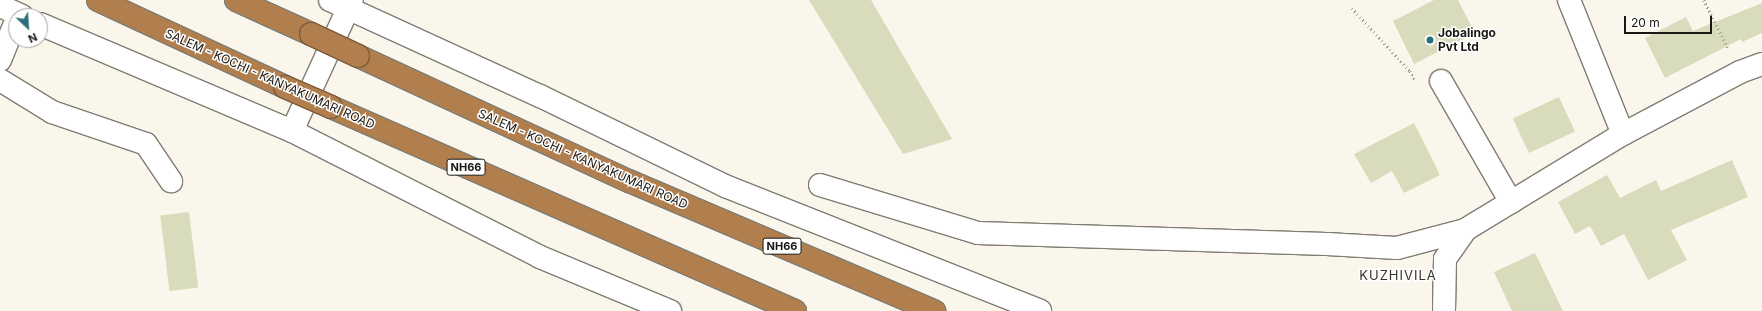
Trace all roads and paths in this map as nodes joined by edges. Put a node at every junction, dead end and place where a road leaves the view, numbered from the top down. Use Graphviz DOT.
graph roads {
  1 [pos="98,0"];
  2 [pos="236,0"];
  3 [pos="1569,0"];
  4 [pos="1704,0"];
  5 [pos="344,3"];
  6 [pos="48,27"];
  7 [pos="8,36"];
  8 [pos="0,60"];
  9 [pos="1762,64"];
  10 [pos="1740,72"];
  11 [pos="0,80"];
  12 [pos="1441,81"];
  13 [pos="292,130"];
  14 [pos="1623,134"];
  15 [pos="171,181"];
  16 [pos="820,185"];
  17 [pos="1510,202"];
  18 [pos="1465,230"];
  19 [pos="670,311"];
  20 [pos="795,311"];
  21 [pos="934,311"];
  22 [pos="1040,311"];
  23 [pos="1444,311"];
  1 -- 20 [label="highway, SALEM - KOCHI - KANYAKUMARI ROAD / NH66, bridge"];
  2 -- 21 [label="highway, SALEM - KOCHI - KANYAKUMARI ROAD / NH66, bridge"];
  3 -- 14 [label="street"];
  4 -- 10 [label="path"];
  5 -- 13 [label="street"];
  5 -- 22 [label="street"];
  6 -- 13 [label="street"];
  7 -- 8 [label="street"];
  9 -- 10 [label="street"];
  10 -- 14 [label="street"];
  11 -- 15 [label="street"];
  12 -- 17 [label="street"];
  13 -- 19 [label="street"];
  14 -- 17 [label="street"];
  16 -- 18 [label="street"];
  17 -- 18 [label="street"];
  18 -- 23 [label="street"];
}
